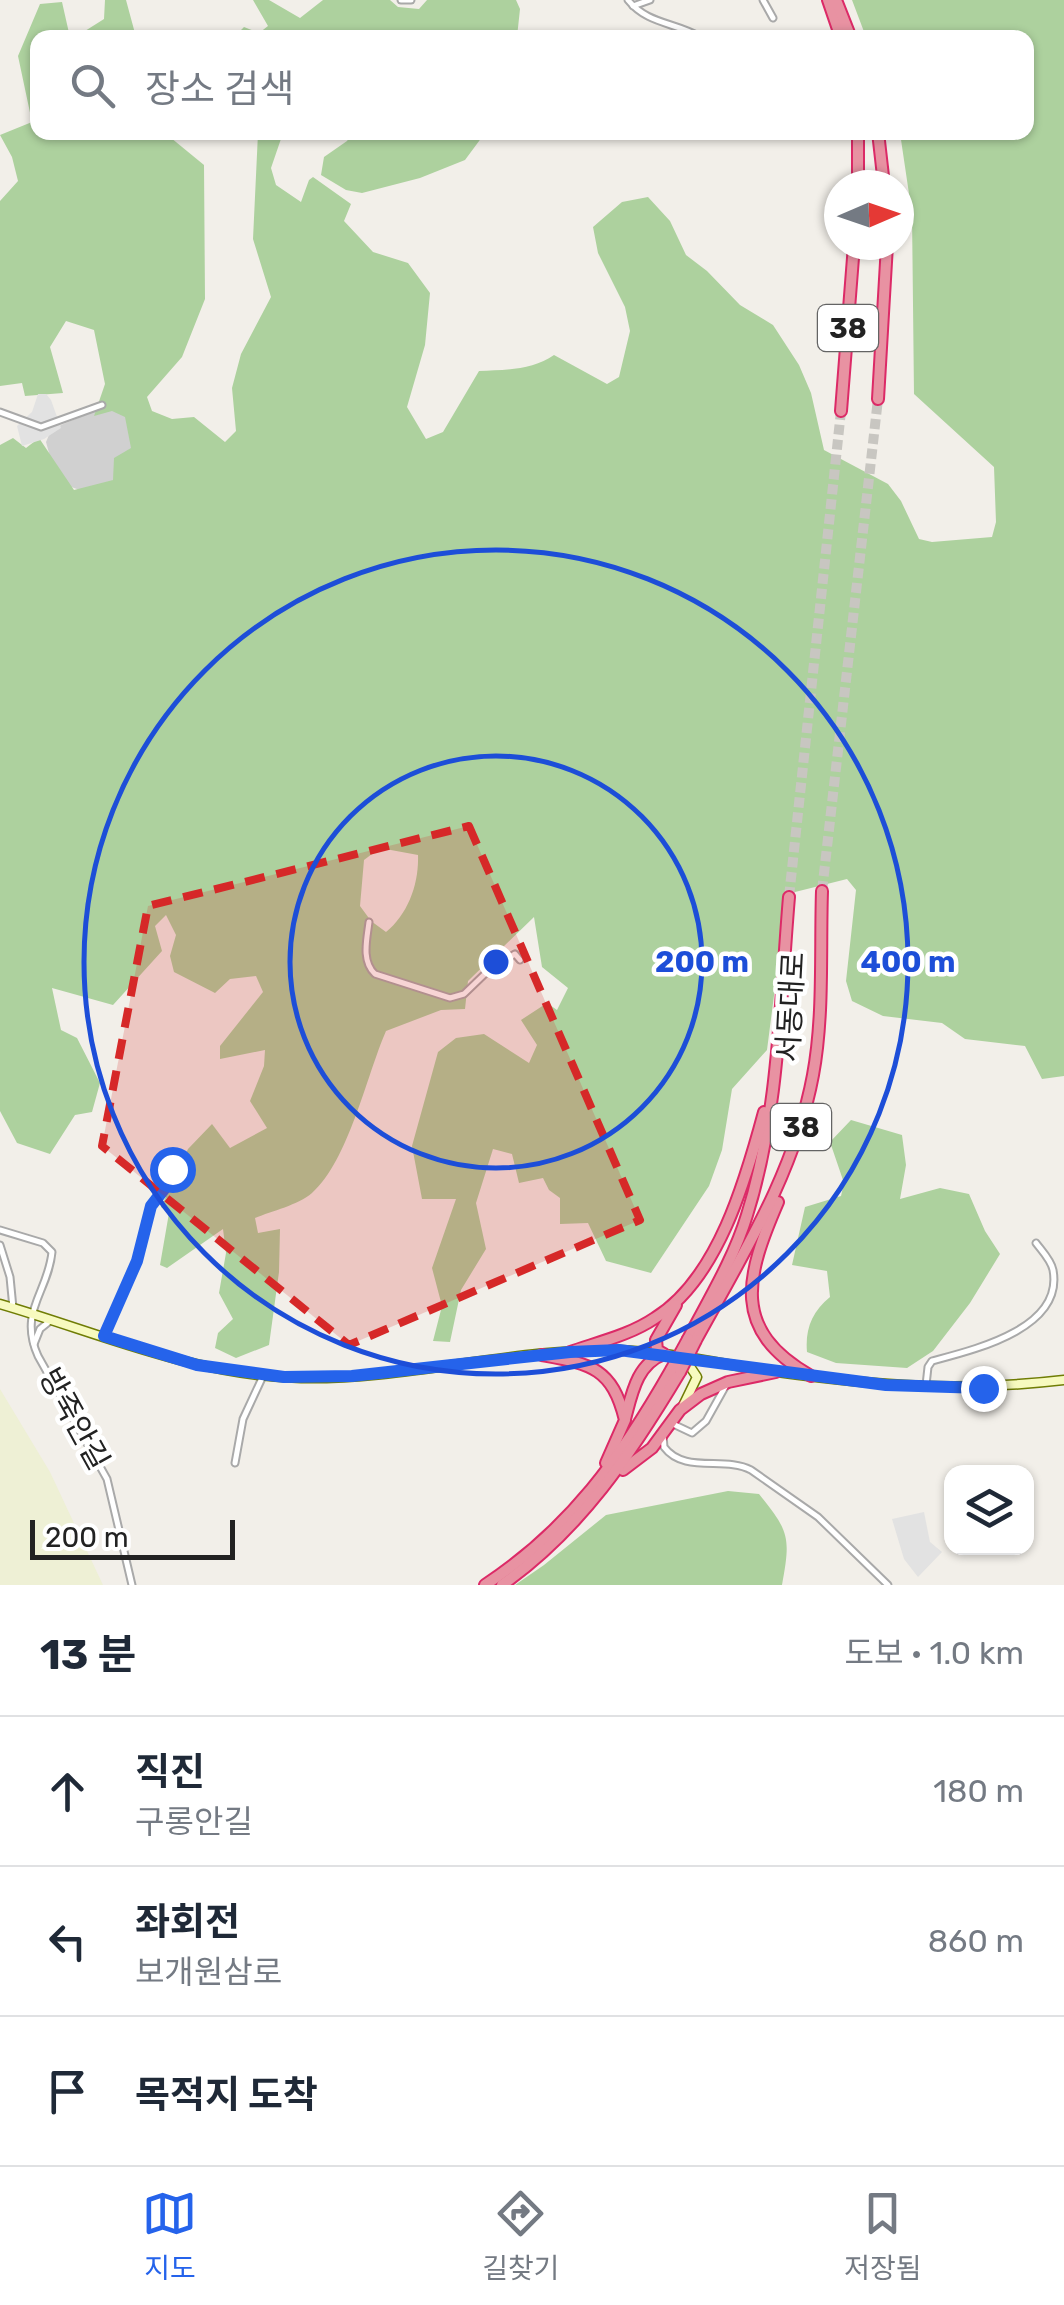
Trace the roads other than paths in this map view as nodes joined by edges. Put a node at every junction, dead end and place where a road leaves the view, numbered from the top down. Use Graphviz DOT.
graph roads {
  1 [pos="401,0"];
  2 [pos="410,0"];
  3 [pos="650,0"];
  4 [pos="763,0"];
  5 [pos="828,0"];
  6 [pos="836,0"];
  7 [pos="630,3"];
  8 [pos="773,18"];
  9 [pos="690,30"];
  10 [pos="837,30"];
  11 [pos="848,30"];
  12 [pos="858,140"];
  13 [pos="879,140"];
  14 [pos="858,170"];
  15 [pos="882,170"];
  16 [pos="853,260"];
  17 [pos="886,260"];
  18 [pos="878,398"];
  19 [pos="102,405"];
  20 [pos="841,411"];
  21 [pos="0,412"];
  22 [pos="822,891"];
  23 [pos="789,897"];
  24 [pos="369,922"];
  25 [pos="520,960"];
  26 [pos="774,1072"];
  27 [pos="800,1132"];
  28 [pos="172,1169"];
  29 [pos="0,1230"];
  30 [pos="1036,1243"];
  31 [pos="0,1246"];
  32 [pos="679,1300"];
  33 [pos="0,1304"];
  34 [pos="12,1308"];
  35 [pos="31,1313"];
  36 [pos="52,1320"];
  37 [pos="104,1336"];
  38 [pos="692,1339"];
  39 [pos="34,1345"];
  40 [pos="570,1352"];
  41 [pos="664,1354"];
  42 [pos="542,1355"];
  43 [pos="682,1356"];
  44 [pos="675,1371"];
  45 [pos="776,1372"];
  46 [pos="264,1376"];
  47 [pos="811,1376"];
  48 [pos="1064,1380"];
  49 [pos="728,1382"];
  50 [pos="926,1388"];
  51 [pos="680,1410"];
  52 [pos="625,1420"];
  53 [pos="667,1427"];
  54 [pos="234,1463"];
  55 [pos="612,1479"];
  56 [pos="600,1483"];
  57 [pos="132,1585"];
  58 [pos="486,1585"];
  59 [pos="502,1585"];
  60 [pos="888,1585"];
  1 -- 2 [label="street"];
  3 -- 7 [label="street"];
  4 -- 8 [label="street"];
  5 -- 10 [label="highway"];
  6 -- 11 [label="highway"];
  7 -- 9 [label="street"];
  12 -- 14 [label="highway"];
  13 -- 15 [label="highway"];
  16 -- 20 [label="highway, 38"];
  17 -- 18 [label="highway, 38"];
  19 -- 21 [label="street"];
  22 -- 27 [label="highway, 서동대로 / 38"];
  23 -- 26 [label="highway, 서동대로 / 38"];
  24 -- 25 [label="street"];
  26 -- 32 [label="highway"];
  26 -- 38 [label="highway, 서동대로 / 38"];
  27 -- 38 [label="highway, 서동대로 / 38"];
  27 -- 47 [label="highway"];
  28 -- 37 [label="street"];
  29 -- 35 [label="street"];
  30 -- 50 [label="street"];
  31 -- 34 [label="street"];
  32 -- 40 [label="highway"];
  32 -- 41 [label="highway"];
  33 -- 34 [label="main road"];
  34 -- 35 [label="main road"];
  35 -- 36 [label="main road"];
  35 -- 39 [label="street, 방죽안길"];
  36 -- 37 [label="main road"];
  36 -- 39 [label="street"];
  37 -- 46 [label="main road"];
  38 -- 44 [label="highway, 38, bridge"];
  39 -- 57 [label="street, 방죽안길"];
  40 -- 41 [label="main road"];
  40 -- 42 [label="main road"];
  41 -- 43 [label="main road"];
  41 -- 52 [label="highway"];
  42 -- 46 [label="main road"];
  42 -- 52 [label="highway"];
  43 -- 45 [label="main road"];
  43 -- 51 [label="main road"];
  44 -- 55 [label="highway, 38"];
  44 -- 56 [label="highway, 38"];
  45 -- 47 [label="main road"];
  45 -- 49 [label="highway"];
  46 -- 54 [label="street"];
  47 -- 50 [label="main road"];
  48 -- 50 [label="main road"];
  49 -- 51 [label="highway"];
  49 -- 53 [label="street"];
  51 -- 53 [label="highway"];
  52 -- 56 [label="highway"];
  53 -- 55 [label="highway"];
  53 -- 60 [label="street"];
  55 -- 59 [label="highway, 38"];
  56 -- 58 [label="highway, 38"];
}
